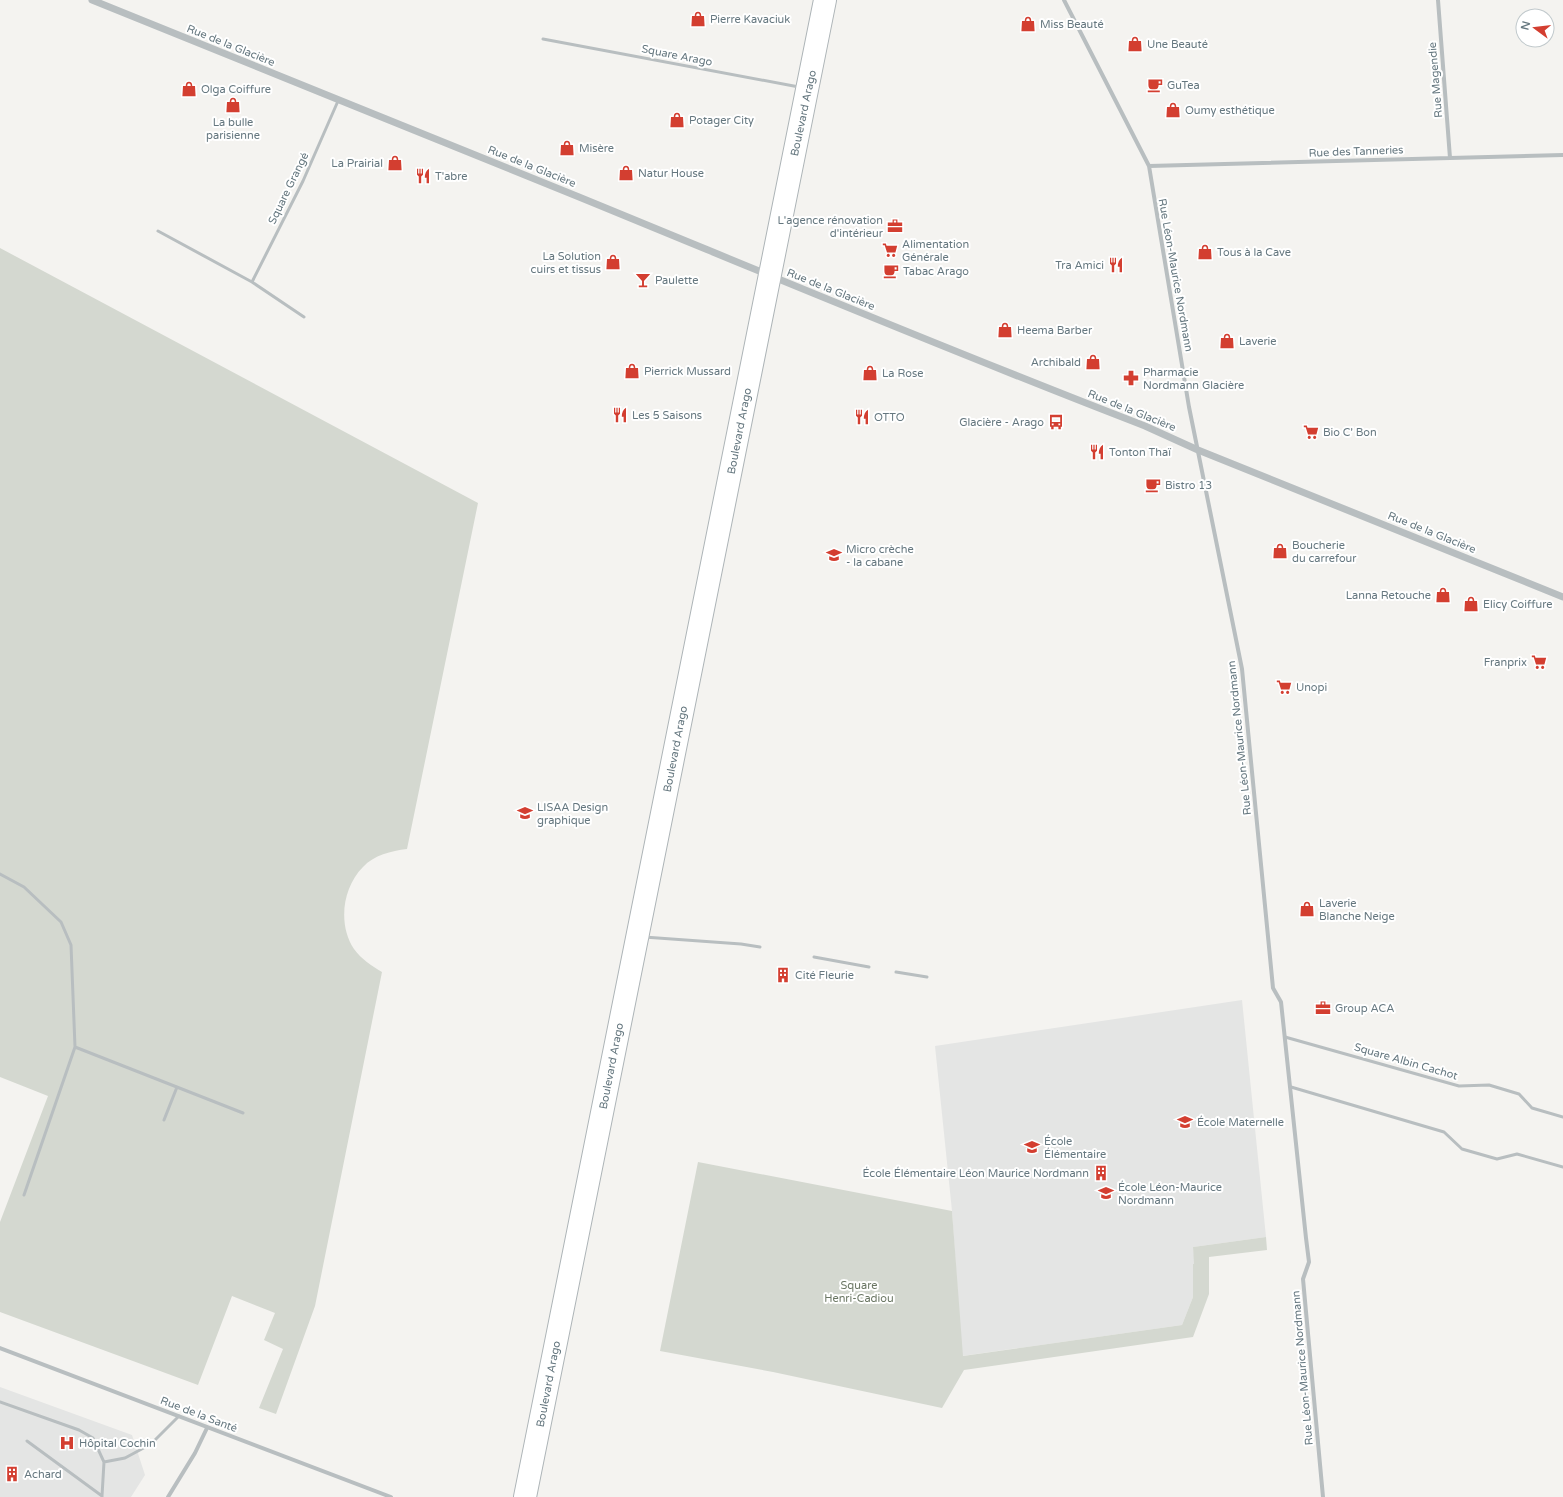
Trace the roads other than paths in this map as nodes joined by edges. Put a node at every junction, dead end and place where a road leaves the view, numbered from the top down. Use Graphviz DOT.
graph roads {
  1 [pos="92,0"];
  2 [pos="825,0"];
  3 [pos="1064,0"];
  4 [pos="1438,0"];
  5 [pos="543,39"];
  6 [pos="808,88"];
  7 [pos="338,101"];
  8 [pos="1563,155"];
  9 [pos="1450,158"];
  10 [pos="1149,166"];
  11 [pos="158,232"];
  12 [pos="769,276"];
  13 [pos="252,282"];
  14 [pos="304,317"];
  15 [pos="1198,450"];
  16 [pos="1563,597"];
  17 [pos="0,874"];
  18 [pos="637,937"];
  19 [pos="760,947"];
  20 [pos="814,957"];
  21 [pos="869,967"];
  22 [pos="896,972"];
  23 [pos="927,977"];
  24 [pos="1285,1037"];
  25 [pos="75,1047"];
  26 [pos="177,1087"];
  27 [pos="1291,1088"];
  28 [pos="243,1113"];
  29 [pos="1563,1117"];
  30 [pos="164,1120"];
  31 [pos="1563,1167"];
  32 [pos="24,1195"];
  33 [pos="0,1348"];
  34 [pos="0,1402"];
  35 [pos="179,1416"];
  36 [pos="207,1428"];
  37 [pos="27,1441"];
  38 [pos="104,1462"];
  39 [pos="102,1496"];
  40 [pos="168,1497"];
  41 [pos="392,1497"];
  42 [pos="525,1497"];
  43 [pos="1323,1497"];
  1 -- 7 [label="street, Rue de la Glacière"];
  2 -- 6 [label="main road, Boulevard Arago"];
  3 -- 10 [label="street, Rue Léon-Maurice Nordmann"];
  4 -- 9 [label="street, Rue Magendie"];
  5 -- 6 [label="lane, Square Arago"];
  6 -- 12 [label="main road, Boulevard Arago"];
  7 -- 12 [label="street, Rue de la Glacière"];
  7 -- 13 [label="lane, Square Grangé"];
  8 -- 9 [label="street, Rue des Tanneries"];
  9 -- 10 [label="street, Rue des Tanneries"];
  10 -- 15 [label="street, Rue Léon-Maurice Nordmann"];
  11 -- 13 [label="lane"];
  12 -- 15 [label="street, Rue de la Glacière"];
  12 -- 18 [label="main road, Boulevard Arago"];
  13 -- 14 [label="lane"];
  15 -- 16 [label="street, Rue de la Glacière"];
  15 -- 24 [label="street, Rue Léon-Maurice Nordmann"];
  17 -- 25 [label="lane"];
  18 -- 19 [label="lane"];
  18 -- 42 [label="main road, Boulevard Arago"];
  20 -- 21 [label="lane"];
  22 -- 23 [label="lane"];
  24 -- 27 [label="street, Rue Léon-Maurice Nordmann"];
  24 -- 29 [label="lane, Square Albin Cachot"];
  25 -- 26 [label="lane"];
  25 -- 32 [label="lane"];
  26 -- 28 [label="lane"];
  26 -- 30 [label="lane"];
  27 -- 31 [label="lane"];
  27 -- 43 [label="street, Rue Léon-Maurice Nordmann"];
  33 -- 35 [label="street, Rue de la Santé"];
  34 -- 38 [label="lane"];
  35 -- 36 [label="street, Rue de la Santé"];
  35 -- 38 [label="lane"];
  36 -- 40 [label="street"];
  36 -- 41 [label="street, Rue de la Santé"];
  37 -- 39 [label="lane"];
  38 -- 39 [label="lane"];
}
